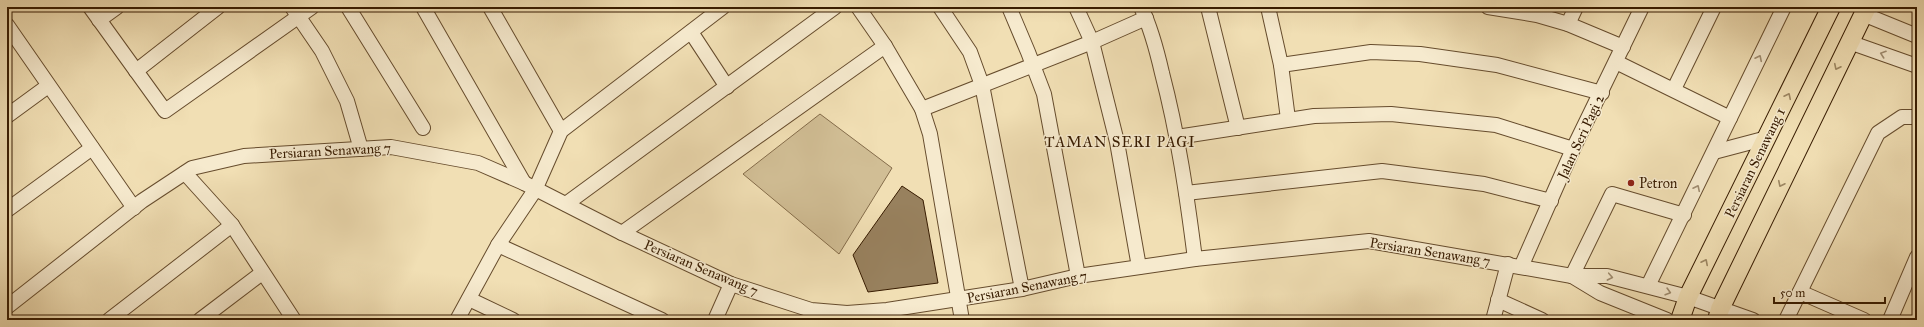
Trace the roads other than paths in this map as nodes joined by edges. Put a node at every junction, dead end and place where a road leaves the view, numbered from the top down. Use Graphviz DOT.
graph roads {
  1 [pos="90,7"];
  2 [pos="117,7"];
  3 [pos="218,7"];
  4 [pos="312,7"];
  5 [pos="348,7"];
  6 [pos="423,7"];
  7 [pos="490,7"];
  8 [pos="723,7"];
  9 [pos="836,7"];
  10 [pos="858,7"];
  11 [pos="940,7"];
  12 [pos="1009,7"];
  13 [pos="1076,7"];
  14 [pos="1208,7"];
  15 [pos="1488,7"];
  16 [pos="1576,7"];
  17 [pos="1642,7"];
  18 [pos="1714,7"];
  19 [pos="1784,7"];
  20 [pos="1831,7"];
  21 [pos="1274,8"];
  22 [pos="1505,8"];
  23 [pos="1865,10"];
  24 [pos="295,12"];
  25 [pos="1144,12"];
  26 [pos="99,20"];
  27 [pos="1568,24"];
  28 [pos="7,26"];
  29 [pos="691,32"];
  30 [pos="1917,36"];
  31 [pos="1092,42"];
  32 [pos="1849,42"];
  33 [pos="885,46"];
  34 [pos="1623,46"];
  35 [pos="1616,62"];
  36 [pos="1033,65"];
  37 [pos="1280,65"];
  38 [pos="1917,66"];
  39 [pos="136,70"];
  40 [pos="982,85"];
  41 [pos="48,86"];
  42 [pos="727,87"];
  43 [pos="1674,89"];
  44 [pos="1602,93"];
  45 [pos="922,109"];
  46 [pos="7,116"];
  47 [pos="1917,117"];
  48 [pos="1730,118"];
  49 [pos="1288,119"];
  50 [pos="423,128"];
  51 [pos="1238,128"];
  52 [pos="561,131"];
  53 [pos="1177,137"];
  54 [pos="1767,138"];
  55 [pos="92,148"];
  56 [pos="362,149"];
  57 [pos="1573,149"];
  58 [pos="1714,152"];
  59 [pos="185,173"];
  60 [pos="530,186"];
  61 [pos="1186,193"];
  62 [pos="1551,201"];
  63 [pos="566,204"];
  64 [pos="134,208"];
  65 [pos="7,210"];
  66 [pos="1684,214"];
  67 [pos="232,225"];
  68 [pos="622,233"];
  69 [pos="498,245"];
  70 [pos="1917,257"];
  71 [pos="1195,259"];
  72 [pos="1514,265"];
  73 [pos="1139,267"];
  74 [pos="262,273"];
  75 [pos="1078,276"];
  76 [pos="1572,276"];
  77 [pos="731,284"];
  78 [pos="1648,286"];
  79 [pos="1022,289"];
  80 [pos="1800,292"];
  81 [pos="1688,297"];
  82 [pos="469,299"];
  83 [pos="959,299"];
  84 [pos="1498,300"];
  85 [pos="7,307"];
  86 [pos="1718,314"];
  87 [pos="110,320"];
  88 [pos="200,320"];
  89 [pos="294,320"];
  90 [pos="457,320"];
  91 [pos="513,320"];
  92 [pos="662,320"];
  93 [pos="715,320"];
  94 [pos="962,320"];
  95 [pos="1493,320"];
  96 [pos="1542,320"];
  97 [pos="1667,320"];
  98 [pos="1680,320"];
  99 [pos="1753,320"];
  100 [pos="1786,320"];
  101 [pos="1864,320"];
  102 [pos="1890,320"];
  1 -- 26 [label="street"];
  2 -- 26 [label="street"];
  3 -- 39 [label="street"];
  4 -- 24 [label="street"];
  5 -- 50 [label="street"];
  6 -- 60 [label="street"];
  7 -- 52 [label="street"];
  8 -- 29 [label="street"];
  9 -- 42 [label="street"];
  10 -- 33 [label="street"];
  11 -- 40 [label="street"];
  12 -- 36 [label="street"];
  13 -- 31 [label="street"];
  14 -- 51 [label="street"];
  15 -- 22 [label="street"];
  16 -- 27 [label="street"];
  17 -- 34 [label="street, Jalan Seri Pagi 2"];
  18 -- 43 [label="street"];
  48 -- 19 [label="street, one-way"];
  54 -- 20 [label="main road, Persiaran Senawang 1, one-way"];
  21 -- 37 [label="street"];
  22 -- 27 [label="street"];
  23 -- 30 [label="street"];
  23 -- 32 [label="main road"];
  24 -- 39 [label="street"];
  24 -- 56 [label="street"];
  25 -- 31 [label="street"];
  25 -- 53 [label="street"];
  26 -- 39 [label="street"];
  27 -- 34 [label="street"];
  28 -- 41 [label="street"];
  29 -- 42 [label="street"];
  29 -- 52 [label="street"];
  31 -- 36 [label="street"];
  31 -- 73 [label="street"];
  38 -- 32 [label="street, one-way"];
  32 -- 86 [label="main road, one-way"];
  33 -- 45 [label="street"];
  33 -- 68 [label="street"];
  34 -- 35 [label="street, Jalan Seri Pagi 2"];
  35 -- 43 [label="street"];
  35 -- 44 [label="street, Jalan Seri Pagi 2"];
  36 -- 40 [label="street"];
  36 -- 75 [label="street"];
  37 -- 44 [label="street"];
  37 -- 49 [label="street"];
  40 -- 45 [label="street"];
  40 -- 79 [label="street"];
  41 -- 46 [label="street"];
  41 -- 55 [label="street"];
  42 -- 63 [label="street"];
  43 -- 48 [label="street"];
  44 -- 57 [label="street, Jalan Seri Pagi 2"];
  45 -- 83 [label="street"];
  47 -- 80 [label="street"];
  48 -- 58 [label="street"];
  49 -- 51 [label="street"];
  49 -- 57 [label="street"];
  51 -- 53 [label="street"];
  52 -- 60 [label="street"];
  53 -- 61 [label="street"];
  54 -- 58 [label="street"];
  81 -- 54 [label="main road, Persiaran Senawang 1, one-way"];
  55 -- 64 [label="street"];
  55 -- 65 [label="street"];
  56 -- 59 [label="street, Persiaran Senawang 7"];
  56 -- 60 [label="street, Persiaran Senawang 7"];
  57 -- 62 [label="street, Jalan Seri Pagi 2"];
  66 -- 58 [label="street, one-way"];
  59 -- 64 [label="street, Persiaran Senawang 7"];
  59 -- 67 [label="street"];
  60 -- 63 [label="street, Persiaran Senawang 7"];
  60 -- 69 [label="street"];
  61 -- 62 [label="street"];
  61 -- 71 [label="street"];
  62 -- 72 [label="street, Jalan Seri Pagi 2"];
  63 -- 68 [label="street, Persiaran Senawang 7"];
  64 -- 85 [label="street, Persiaran Senawang 7"];
  66 -- 76 [label="street"];
  66 -- 78 [label="street"];
  67 -- 74 [label="street"];
  67 -- 87 [label="street"];
  68 -- 77 [label="street, Persiaran Senawang 7"];
  69 -- 82 [label="street"];
  69 -- 92 [label="street"];
  70 -- 102 [label="street"];
  71 -- 72 [label="street, Persiaran Senawang 7"];
  71 -- 73 [label="street, Persiaran Senawang 7"];
  72 -- 76 [label="street, Persiaran Senawang 7"];
  72 -- 84 [label="street, Jalan Seri Pagi 2"];
  73 -- 75 [label="street, Persiaran Senawang 7"];
  74 -- 88 [label="street"];
  74 -- 89 [label="street"];
  75 -- 79 [label="street, Persiaran Senawang 7"];
  76 -- 78 [label="street, one-way"];
  76 -- 97 [label="street"];
  77 -- 83 [label="street, Persiaran Senawang 7"];
  77 -- 93 [label="street"];
  78 -- 81 [label="street, one-way"];
  79 -- 83 [label="street, Persiaran Senawang 7"];
  80 -- 100 [label="street"];
  80 -- 101 [label="street"];
  81 -- 86 [label="street"];
  81 -- 98 [label="main road, Persiaran Senawang 1"];
  82 -- 90 [label="street"];
  82 -- 91 [label="street"];
  83 -- 94 [label="street"];
  84 -- 95 [label="street, Jalan Seri Pagi 2"];
  84 -- 96 [label="street"];
  86 -- 99 [label="street"];
}
